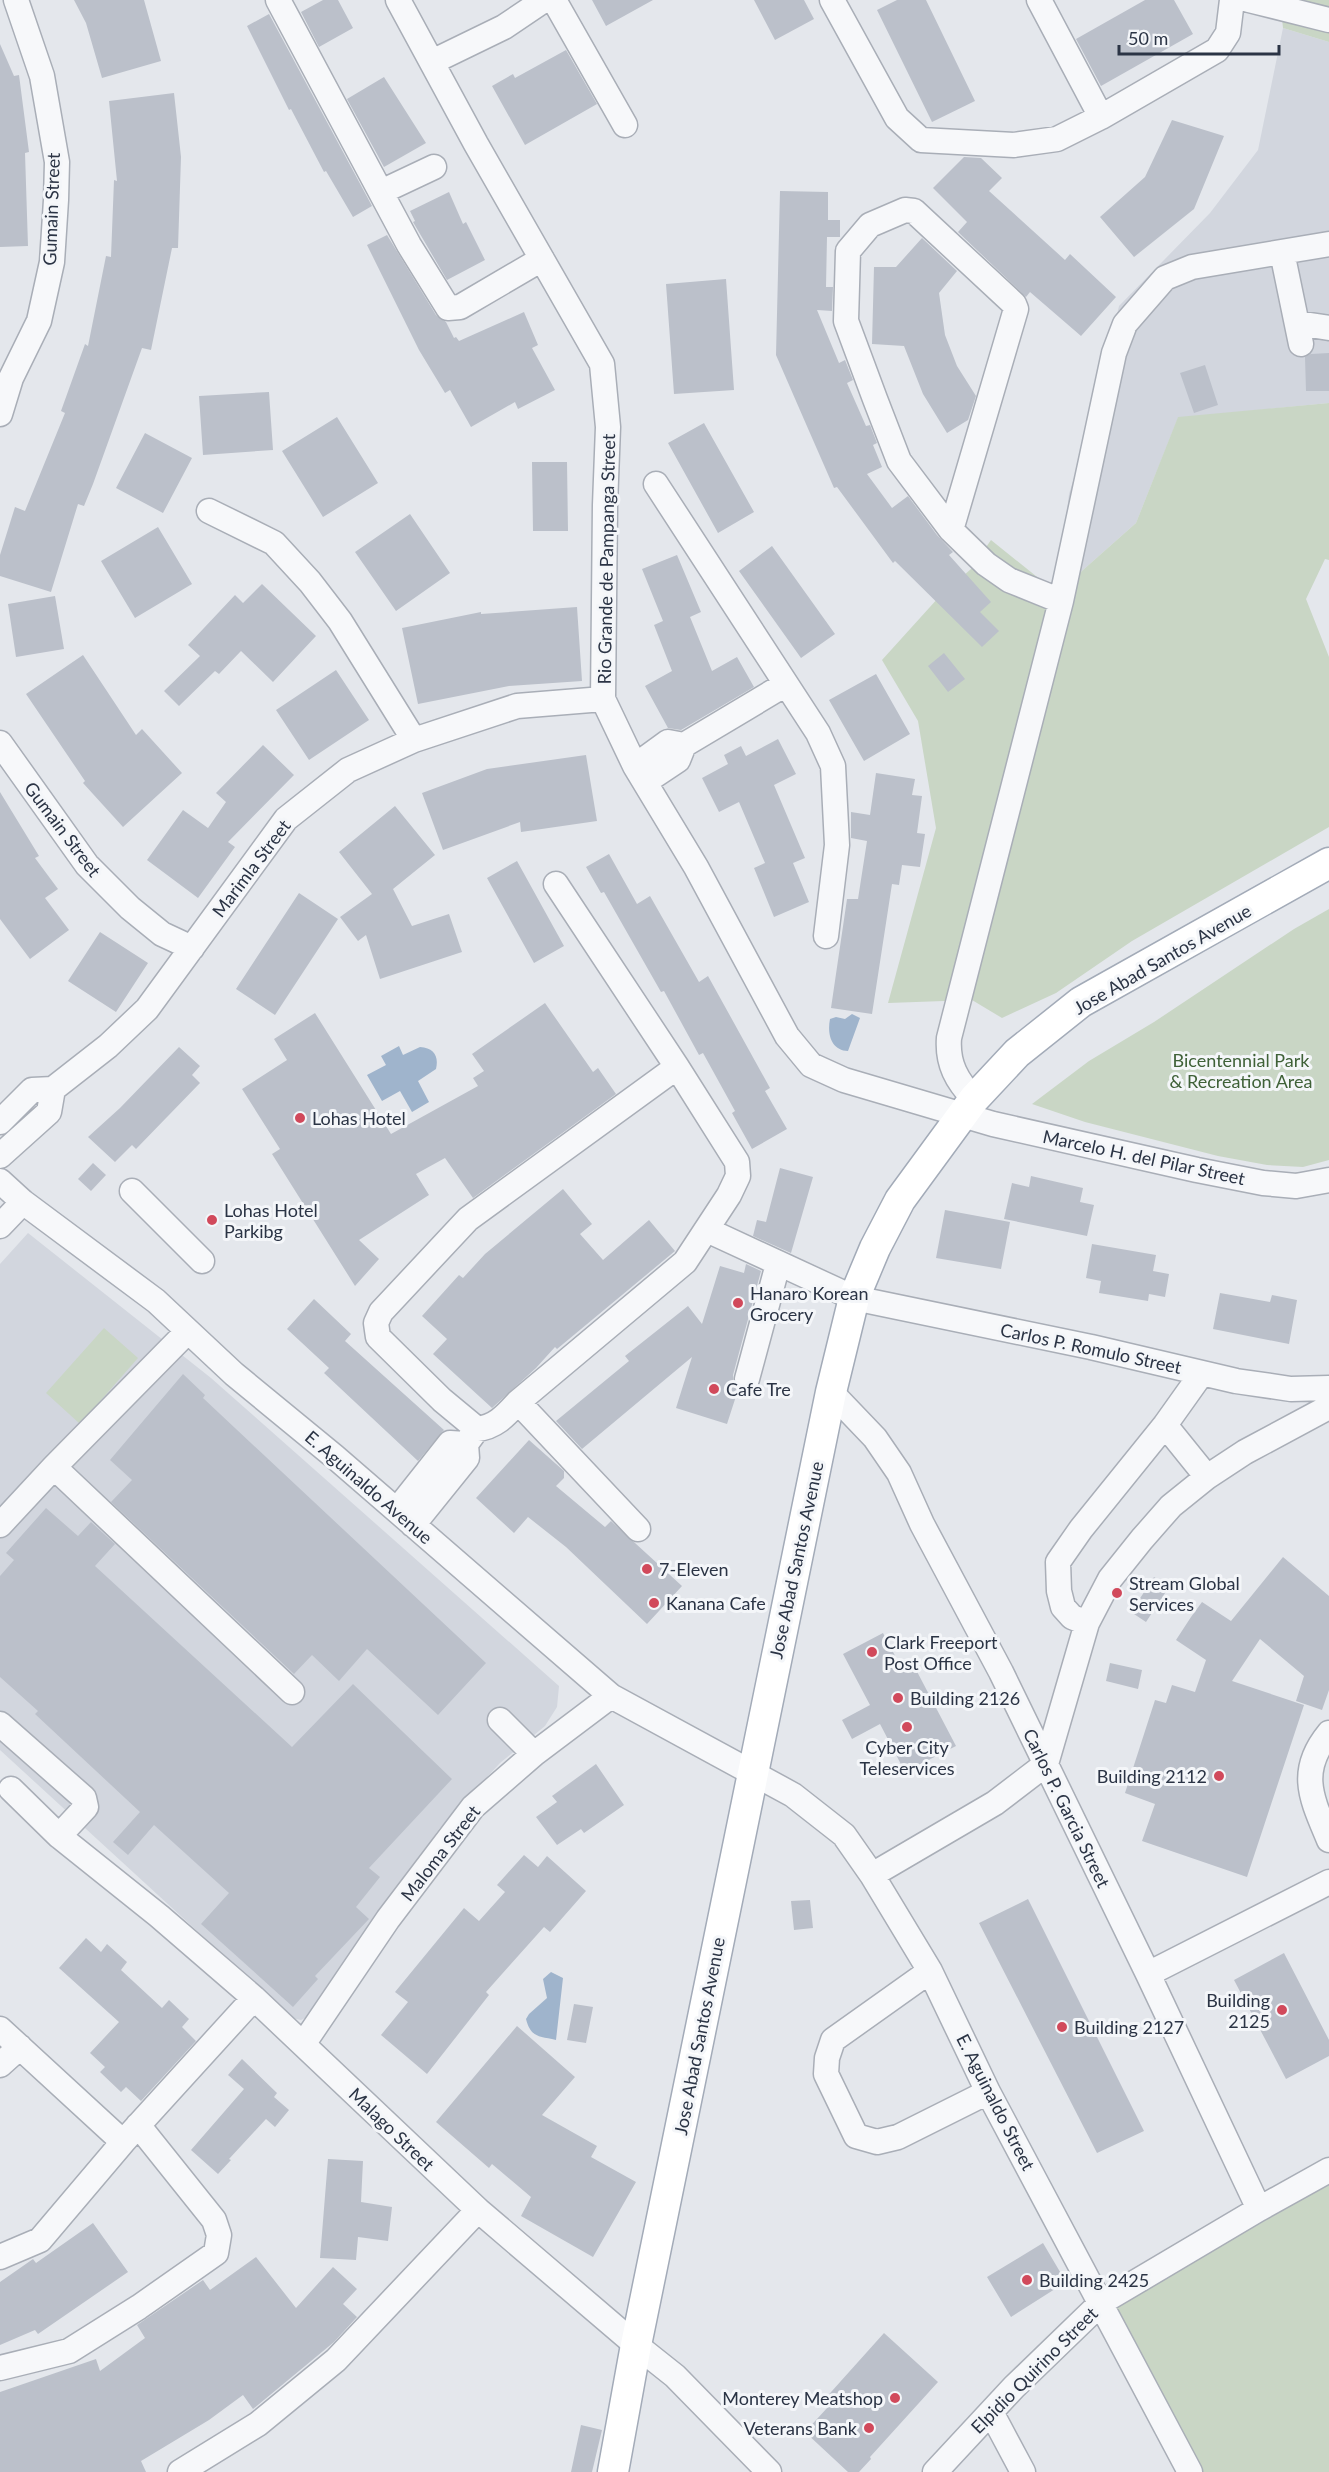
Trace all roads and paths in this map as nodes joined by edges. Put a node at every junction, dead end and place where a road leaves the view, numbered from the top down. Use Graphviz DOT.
graph roads {
  1 [pos="16,0"];
  2 [pos="278,0"];
  3 [pos="398,0"];
  4 [pos="544,0"];
  5 [pos="554,0"];
  6 [pos="832,0"];
  7 [pos="1039,0"];
  8 [pos="1232,0"];
  9 [pos="1249,0"];
  10 [pos="1329,20"];
  11 [pos="432,62"];
  12 [pos="1101,117"];
  13 [pos="625,125"];
  14 [pos="434,167"];
  15 [pos="381,192"];
  16 [pos="1329,244"];
  17 [pos="1282,252"];
  18 [pos="542,259"];
  19 [pos="1329,328"];
  20 [pos="5,376"];
  21 [pos="0,414"];
  22 [pos="656,484"];
  23 [pos="209,511"];
  24 [pos="951,530"];
  25 [pos="1061,601"];
  26 [pos="786,684"];
  27 [pos="603,699"];
  28 [pos="414,740"];
  29 [pos="0,743"];
  30 [pos="640,774"];
  31 [pos="1329,863"];
  32 [pos="556,884"];
  33 [pos="826,936"];
  34 [pos="192,948"];
  35 [pos="677,1066"];
  36 [pos="53,1089"];
  37 [pos="967,1107"];
  38 [pos="0,1122"];
  39 [pos="0,1156"];
  40 [pos="1329,1180"];
  41 [pos="0,1181"];
  42 [pos="132,1191"];
  43 [pos="23,1202"];
  44 [pos="0,1226"];
  45 [pos="707,1230"];
  46 [pos="202,1261"];
  47 [pos="778,1263"];
  48 [pos="854,1298"];
  49 [pos="188,1331"];
  50 [pos="1202,1373"];
  51 [pos="747,1379"];
  52 [pos="1329,1388"];
  53 [pos="831,1392"];
  54 [pos="518,1402"];
  55 [pos="1329,1407"];
  56 [pos="1165,1425"];
  57 [pos="472,1436"];
  58 [pos="54,1467"];
  59 [pos="1207,1477"];
  60 [pos="405,1517"];
  61 [pos="0,1525"];
  62 [pos="638,1529"];
  63 [pos="1087,1623"];
  64 [pos="292,1692"];
  65 [pos="611,1696"];
  66 [pos="500,1720"];
  67 [pos="0,1724"];
  68 [pos="1329,1733"];
  69 [pos="534,1754"];
  70 [pos="1046,1764"];
  71 [pos="752,1774"];
  72 [pos="11,1789"];
  73 [pos="59,1836"];
  74 [pos="1329,1840"];
  75 [pos="872,1875"];
  76 [pos="1329,1882"];
  77 [pos="930,1971"];
  78 [pos="1148,1974"];
  79 [pos="254,1998"];
  80 [pos="0,2029"];
  81 [pos="304,2043"];
  82 [pos="20,2047"];
  83 [pos="0,2065"];
  84 [pos="988,2092"];
  85 [pos="131,2134"];
  86 [pos="1329,2170"];
  87 [pos="1259,2209"];
  88 [pos="478,2210"];
  89 [pos="0,2257"];
  90 [pos="1102,2302"];
  91 [pos="636,2345"];
  92 [pos="0,2368"];
  93 [pos="992,2412"];
  94 [pos="180,2472"];
  95 [pos="613,2472"];
  96 [pos="769,2472"];
  97 [pos="935,2472"];
  98 [pos="1023,2472"];
  99 [pos="1191,2472"];
  1 -- 20 [label="street, Gumain Street"];
  2 -- 15 [label="street"];
  3 -- 11 [label="street, Rio Grande de Pampanga Street"];
  4 -- 11 [label="street"];
  5 -- 13 [label="street"];
  6 -- 12 [label="street"];
  7 -- 12 [label="street"];
  8 -- 12 [label="street"];
  9 -- 10 [label="street"];
  11 -- 18 [label="street, Rio Grande de Pampanga Street"];
  14 -- 15 [label="street"];
  15 -- 18 [label="street"];
  16 -- 17 [label="street"];
  17 -- 19 [label="street"];
  17 -- 25 [label="street"];
  18 -- 27 [label="street, Rio Grande de Pampanga Street"];
  20 -- 21 [label="street, Gumain Street"];
  22 -- 26 [label="street"];
  23 -- 28 [label="street"];
  24 -- 24 [label="street"];
  24 -- 25 [label="street"];
  25 -- 37 [label="street"];
  26 -- 30 [label="street"];
  26 -- 33 [label="street"];
  27 -- 28 [label="street, Marimla Street"];
  27 -- 30 [label="street, Rio Grande de Pampanga Street"];
  28 -- 34 [label="street, Marimla Street"];
  29 -- 34 [label="street, Gumain Street"];
  30 -- 37 [label="street, Rio Grande de Pampanga Street"];
  31 -- 37 [label="main road, Jose Abad Santos Avenue"];
  32 -- 35 [label="street"];
  34 -- 36 [label="street, Marimla Street"];
  35 -- 45 [label="street"];
  35 -- 57 [label="street"];
  36 -- 38 [label="street, Marimla Street"];
  36 -- 39 [label="street"];
  37 -- 40 [label="street, Marcelo H. del Pilar Street"];
  37 -- 48 [label="main road, Jose Abad Santos Avenue"];
  41 -- 43 [label="street, E. Aguinaldo Avenue"];
  42 -- 46 [label="street"];
  43 -- 44 [label="street"];
  43 -- 49 [label="street, E. Aguinaldo Avenue"];
  45 -- 47 [label="street, Carlos P. Romulo Street"];
  45 -- 54 [label="street"];
  47 -- 48 [label="street, Carlos P. Romulo Street"];
  47 -- 51 [label="street"];
  48 -- 50 [label="street, Carlos P. Romulo Street"];
  48 -- 53 [label="main road, Jose Abad Santos Avenue"];
  49 -- 58 [label="street"];
  49 -- 60 [label="street, E. Aguinaldo Avenue"];
  50 -- 52 [label="street, Carlos P. Romulo Street"];
  50 -- 56 [label="street"];
  53 -- 70 [label="street, Carlos P. Garcia Street"];
  53 -- 71 [label="main road, Jose Abad Santos Avenue"];
  54 -- 57 [label="street"];
  54 -- 62 [label="street"];
  55 -- 59 [label="street"];
  56 -- 59 [label="street"];
  56 -- 63 [label="street"];
  57 -- 60 [label="street"];
  58 -- 61 [label="street"];
  58 -- 64 [label="street"];
  59 -- 63 [label="street"];
  60 -- 65 [label="street, E. Aguinaldo Avenue"];
  63 -- 70 [label="street"];
  65 -- 69 [label="street, Maloma Street"];
  65 -- 71 [label="street, E. Aguinaldo Avenue"];
  66 -- 69 [label="street"];
  67 -- 73 [label="street"];
  68 -- 74 [label="street"];
  69 -- 81 [label="street, Maloma Street"];
  70 -- 75 [label="street"];
  70 -- 78 [label="street, Carlos P. Garcia Street"];
  71 -- 75 [label="street, E. Aguinaldo Street"];
  71 -- 91 [label="main road, Jose Abad Santos Avenue"];
  72 -- 73 [label="street, Malago Street"];
  73 -- 79 [label="street, Malago Street"];
  75 -- 77 [label="street, E. Aguinaldo Street"];
  76 -- 78 [label="street"];
  77 -- 84 [label="street, E. Aguinaldo Street"];
  77 -- 84 [label="street"];
  78 -- 87 [label="street, Carlos P. Garcia Street"];
  79 -- 81 [label="street, Malago Street"];
  79 -- 85 [label="street"];
  80 -- 82 [label="street"];
  81 -- 88 [label="street, Malago Street"];
  82 -- 83 [label="street"];
  82 -- 85 [label="street"];
  84 -- 90 [label="street, E. Aguinaldo Street"];
  85 -- 89 [label="street"];
  85 -- 92 [label="street"];
  86 -- 87 [label="street, Elpidio Quirino Street"];
  87 -- 90 [label="street, Elpidio Quirino Street"];
  88 -- 91 [label="street, Malago Street"];
  88 -- 94 [label="street"];
  90 -- 93 [label="street, Elpidio Quirino Street"];
  90 -- 99 [label="street, E. Aguinaldo Street"];
  91 -- 95 [label="main road, Jose Abad Santos Avenue"];
  91 -- 96 [label="street, Malago Street"];
  93 -- 97 [label="street, Elpidio Quirino Street"];
  93 -- 98 [label="street"];
}
